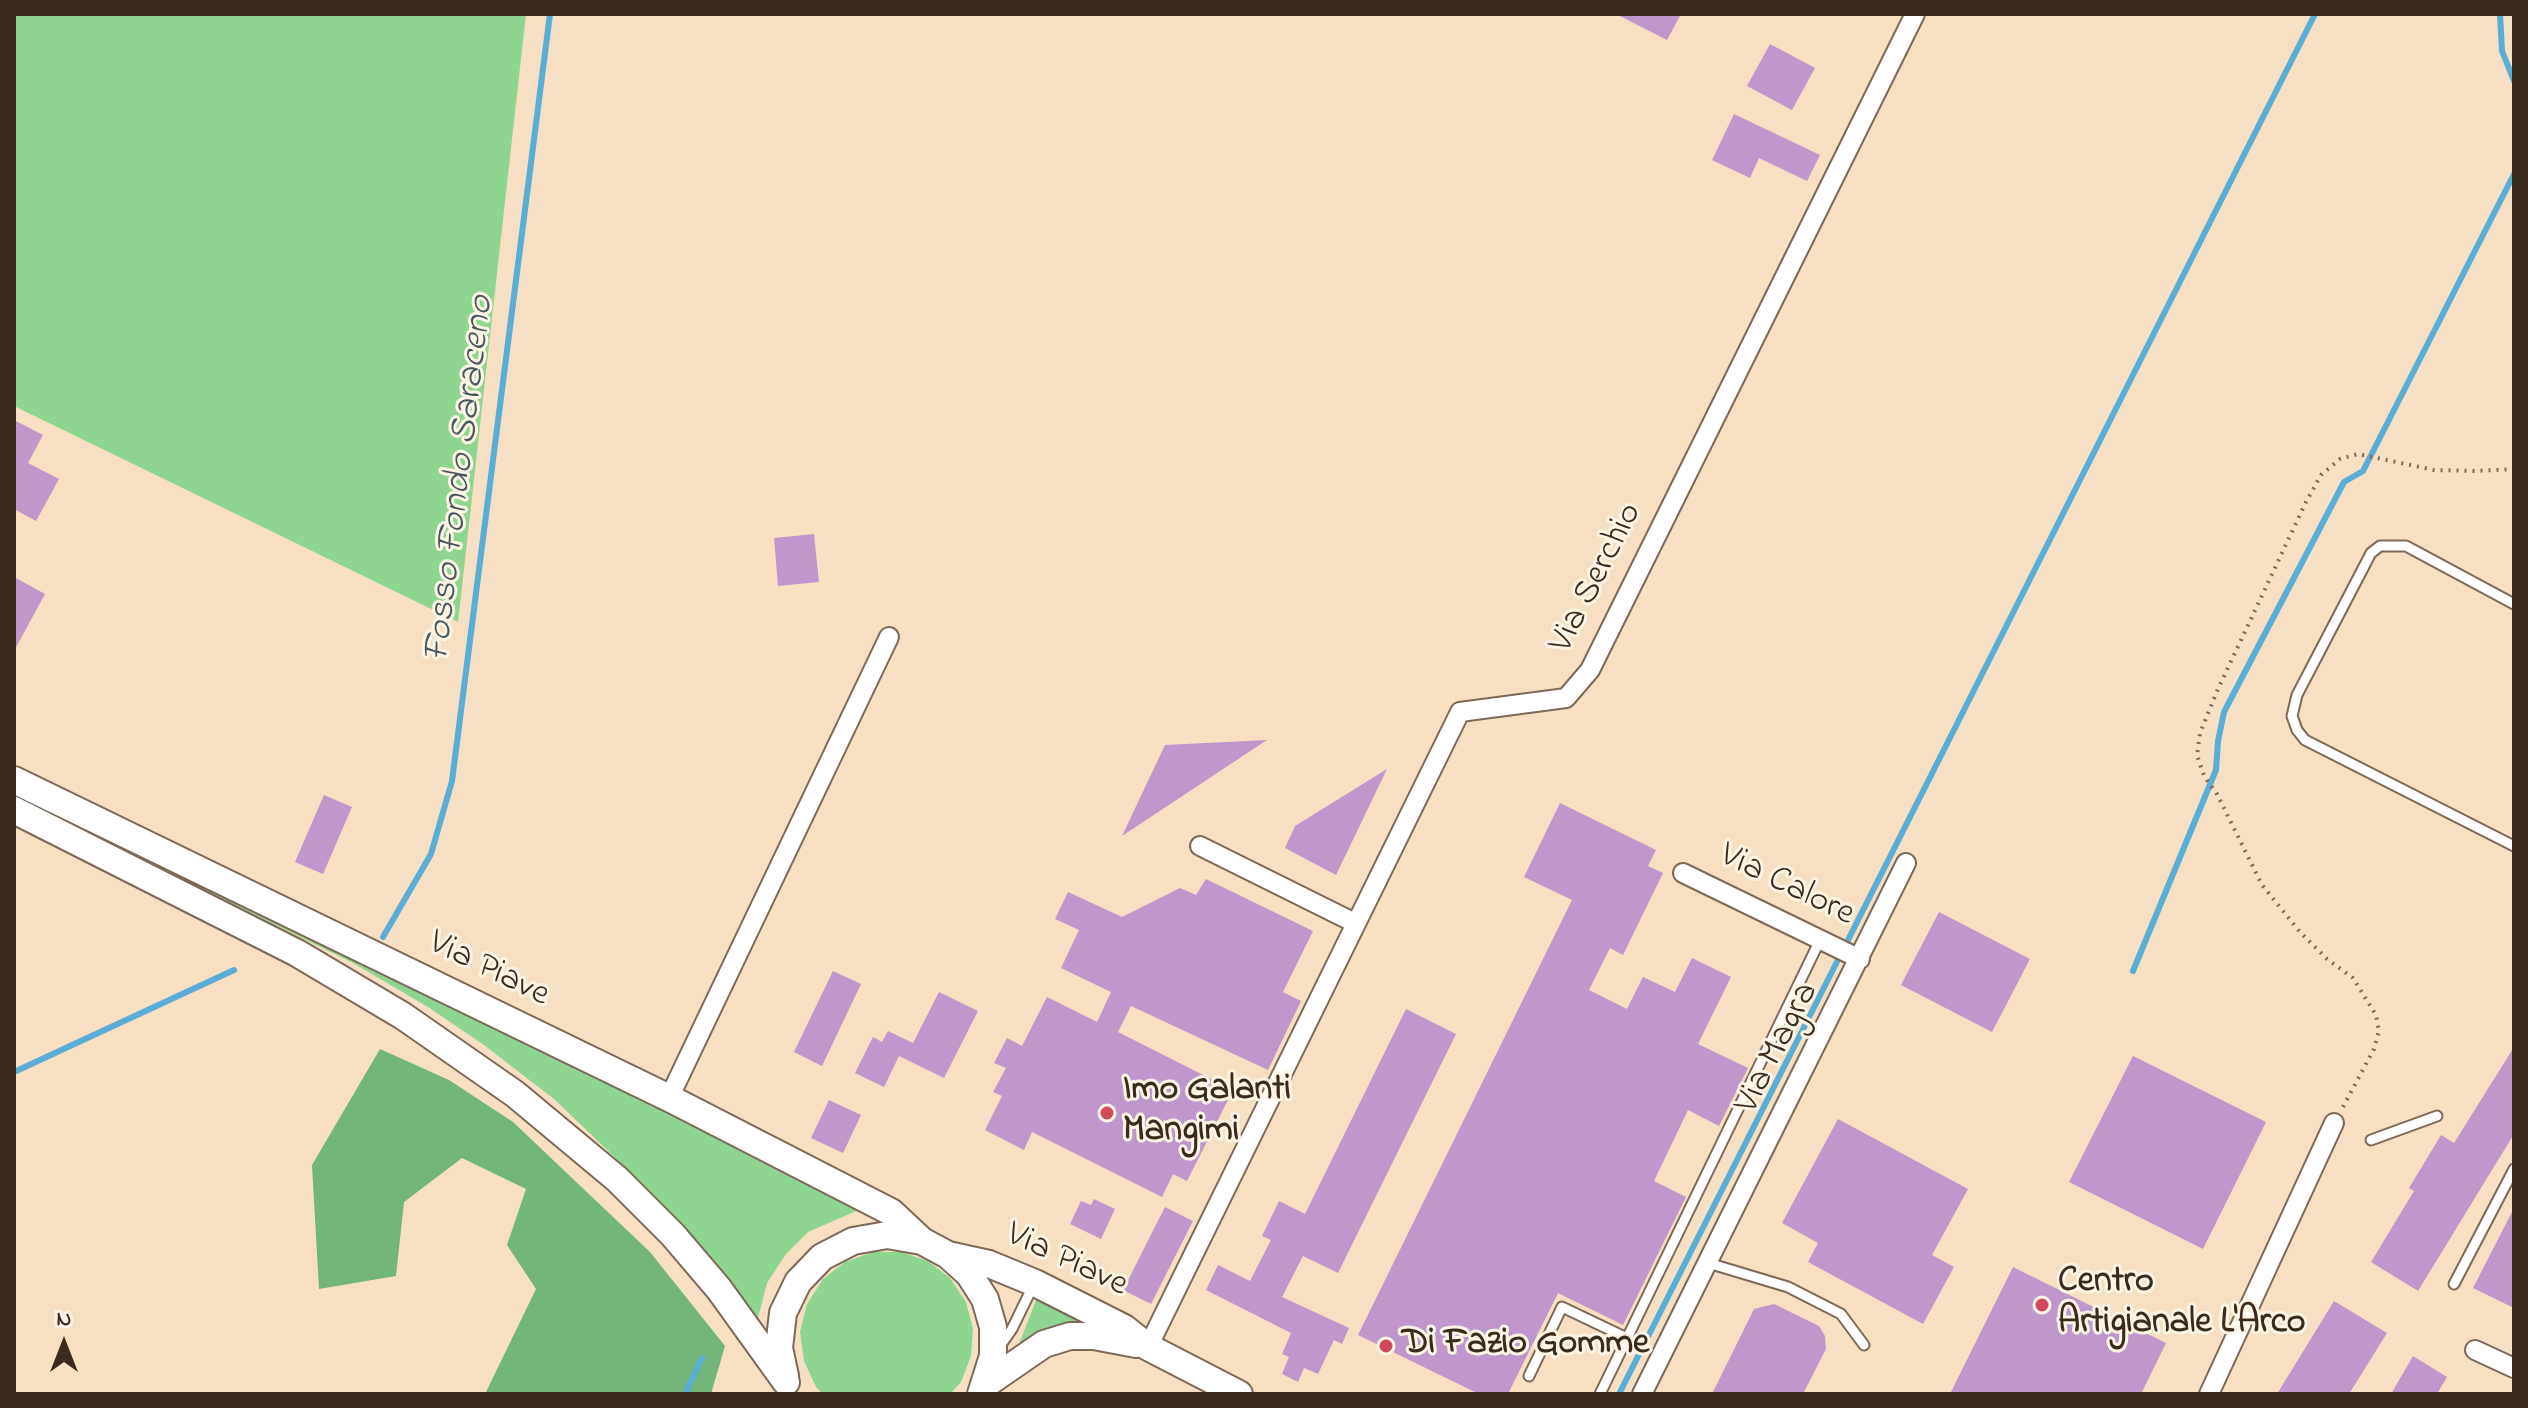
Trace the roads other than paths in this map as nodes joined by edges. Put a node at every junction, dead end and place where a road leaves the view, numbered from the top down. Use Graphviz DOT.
graph roads {
  1 [pos="1915,14"];
  2 [pos="2514,604"];
  3 [pos="889,637"];
  4 [pos="14,780"];
  5 [pos="14,810"];
  6 [pos="1200,846"];
  7 [pos="2514,846"];
  8 [pos="1906,863"];
  9 [pos="1683,873"];
  10 [pos="1355,923"];
  11 [pos="1820,940"];
  12 [pos="1860,959"];
  13 [pos="669,1098"];
  14 [pos="2437,1116"];
  15 [pos="2334,1123"];
  16 [pos="2371,1140"];
  17 [pos="2514,1169"];
  18 [pos="922,1241"];
  19 [pos="948,1255"];
  20 [pos="1708,1263"];
  21 [pos="1035,1283"];
  22 [pos="2454,1284"];
  23 [pos="1627,1338"];
  24 [pos="1864,1345"];
  25 [pos="1148,1347"];
  26 [pos="2475,1350"];
  27 [pos="993,1356"];
  28 [pos="2514,1368"];
  29 [pos="1529,1376"];
  30 [pos="789,1388"];
  31 [pos="983,1389"];
  32 [pos="1239,1394"];
  33 [pos="1600,1394"];
  34 [pos="1642,1394"];
  35 [pos="2209,1394"];
  1 -- 10 [label="street, Via Serchio"];
  2 -- 7 [label="lane"];
  3 -- 13 [label="street"];
  4 -- 13 [label="main road, Via Piave"];
  5 -- 30 [label="main road"];
  6 -- 10 [label="street"];
  8 -- 12 [label="street, Via Magra"];
  9 -- 11 [label="street, Via Calore"];
  10 -- 25 [label="street, Via Serchio"];
  11 -- 12 [label="street, Via Calore"];
  11 -- 23 [label="lane"];
  12 -- 20 [label="street, Via Magra"];
  13 -- 18 [label="main road, Via Piave"];
  14 -- 16 [label="lane"];
  15 -- 35 [label="street"];
  17 -- 22 [label="lane"];
  18 -- 19 [label="main road"];
  18 -- 30 [label="main road"];
  19 -- 21 [label="main road, Via Piave"];
  19 -- 27 [label="main road"];
  20 -- 24 [label="lane"];
  20 -- 34 [label="street, Via Magra"];
  21 -- 25 [label="main road, Via Piave"];
  21 -- 27 [label="lane"];
  23 -- 29 [label="lane"];
  23 -- 33 [label="lane"];
  25 -- 31 [label="main road, Via Piave"];
  25 -- 32 [label="main road, Via Piave"];
  26 -- 28 [label="street"];
  27 -- 31 [label="main road"];
}
